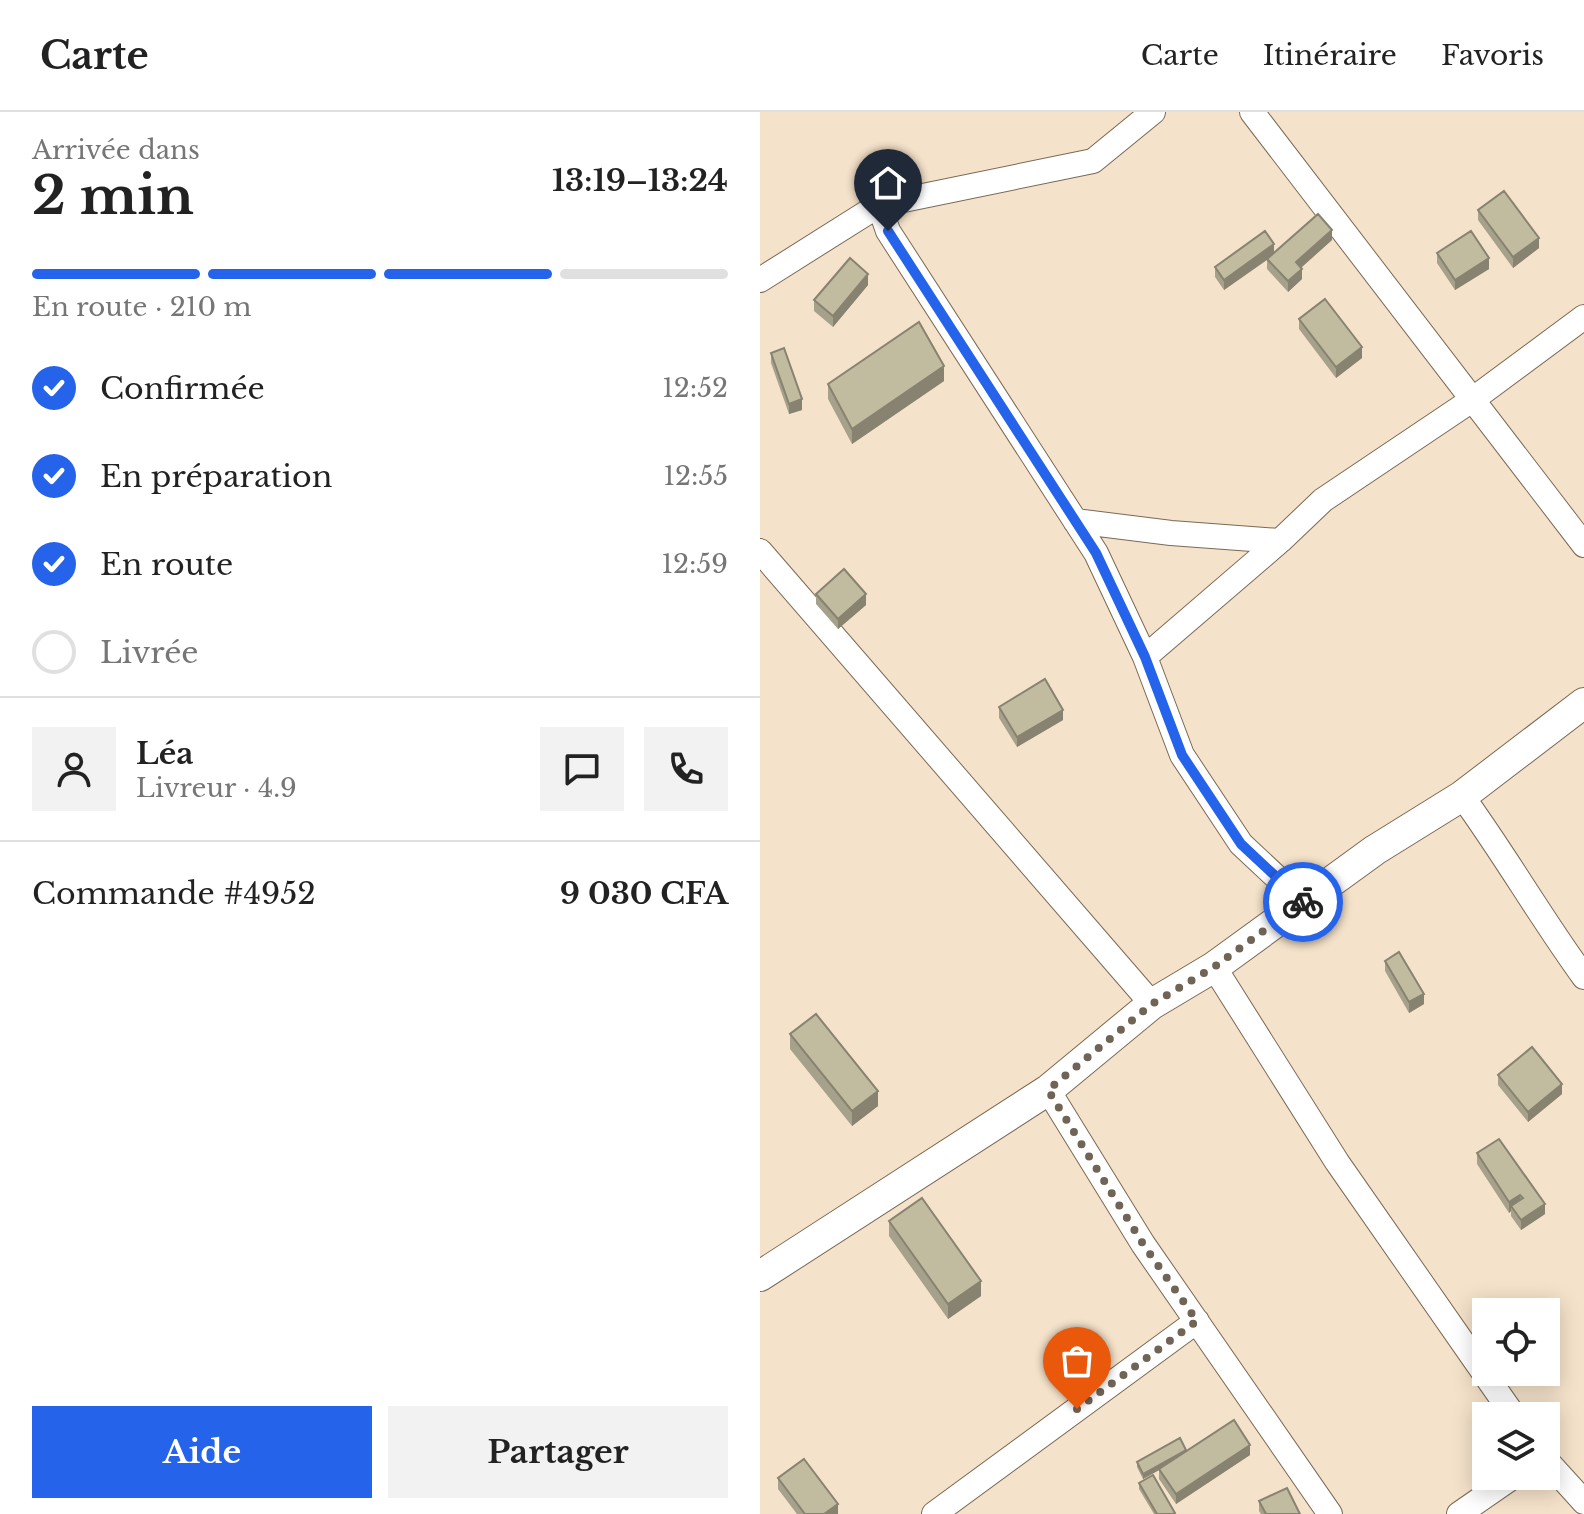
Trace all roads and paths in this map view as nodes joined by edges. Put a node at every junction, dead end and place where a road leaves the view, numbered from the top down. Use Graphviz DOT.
graph roads {
  1 [pos="1153,112"];
  2 [pos="1252,112"];
  3 [pos="879,205"];
  4 [pos="760,280"];
  5 [pos="1584,317"];
  6 [pos="1472,400"];
  7 [pos="1075,521"];
  8 [pos="1280,541"];
  9 [pos="1584,545"];
  10 [pos="760,551"];
  11 [pos="1145,657"];
  12 [pos="1584,703"];
  13 [pos="1462,796"];
  14 [pos="1304,903"];
  15 [pos="1214,967"];
  16 [pos="1584,977"];
  17 [pos="1152,1004"];
  18 [pos="1048,1090"];
  19 [pos="760,1276"];
  20 [pos="1197,1321"];
  21 [pos="1504,1402"];
  22 [pos="1560,1475"];
  23 [pos="1494,1490"];
  24 [pos="1584,1502"];
  25 [pos="934,1514"];
  26 [pos="1330,1514"];
  27 [pos="1459,1514"];
  1 -- 3 [label="street"];
  2 -- 6 [label="street"];
  3 -- 4 [label="street"];
  3 -- 7 [label="street"];
  5 -- 6 [label="street"];
  6 -- 8 [label="street"];
  6 -- 9 [label="street"];
  7 -- 8 [label="street"];
  7 -- 11 [label="street"];
  8 -- 11 [label="street"];
  10 -- 17 [label="street"];
  11 -- 14 [label="street"];
  12 -- 13 [label="street"];
  13 -- 14 [label="street"];
  13 -- 16 [label="street"];
  14 -- 15 [label="street"];
  15 -- 17 [label="street"];
  15 -- 21 [label="street"];
  17 -- 18 [label="street"];
  18 -- 19 [label="street"];
  18 -- 20 [label="street"];
  20 -- 25 [label="street"];
  20 -- 26 [label="street"];
  22 -- 24 [label="street"];
  23 -- 27 [label="street"];
}
